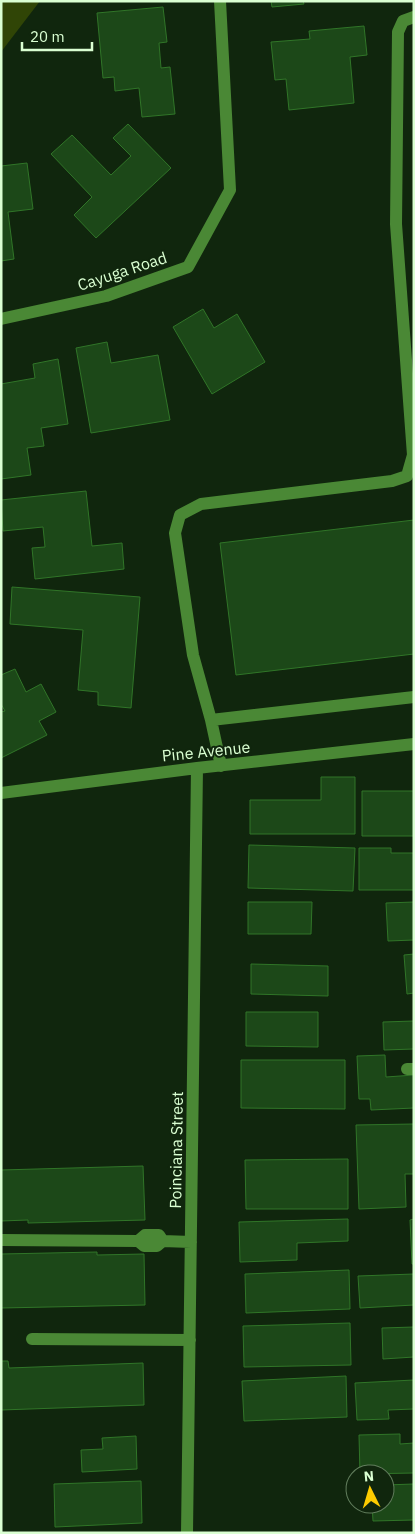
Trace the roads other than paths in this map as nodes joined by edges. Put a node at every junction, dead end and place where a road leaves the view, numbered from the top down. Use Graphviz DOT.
graph roads {
  1 [pos="220,1"];
  2 [pos="414,17"];
  3 [pos="1,319"];
  4 [pos="414,697"];
  5 [pos="211,720"];
  6 [pos="414,744"];
  7 [pos="221,766"];
  8 [pos="197,768"];
  9 [pos="1,793"];
  10 [pos="1,1240"];
  11 [pos="191,1242"];
  12 [pos="32,1339"];
  13 [pos="190,1340"];
  14 [pos="187,1533"];
  1 -- 3 [label="street, Cayuga Road"];
  2 -- 5 [label="street"];
  4 -- 5 [label="street"];
  5 -- 7 [label="street"];
  6 -- 7 [label="street, Pine Avenue"];
  7 -- 8 [label="street, Pine Avenue"];
  8 -- 9 [label="street, Pine Avenue"];
  8 -- 11 [label="street, Poinciana Street"];
  10 -- 11 [label="street"];
  11 -- 13 [label="street, Poinciana Street"];
  12 -- 13 [label="street"];
  13 -- 14 [label="street, Poinciana Street"];
}
